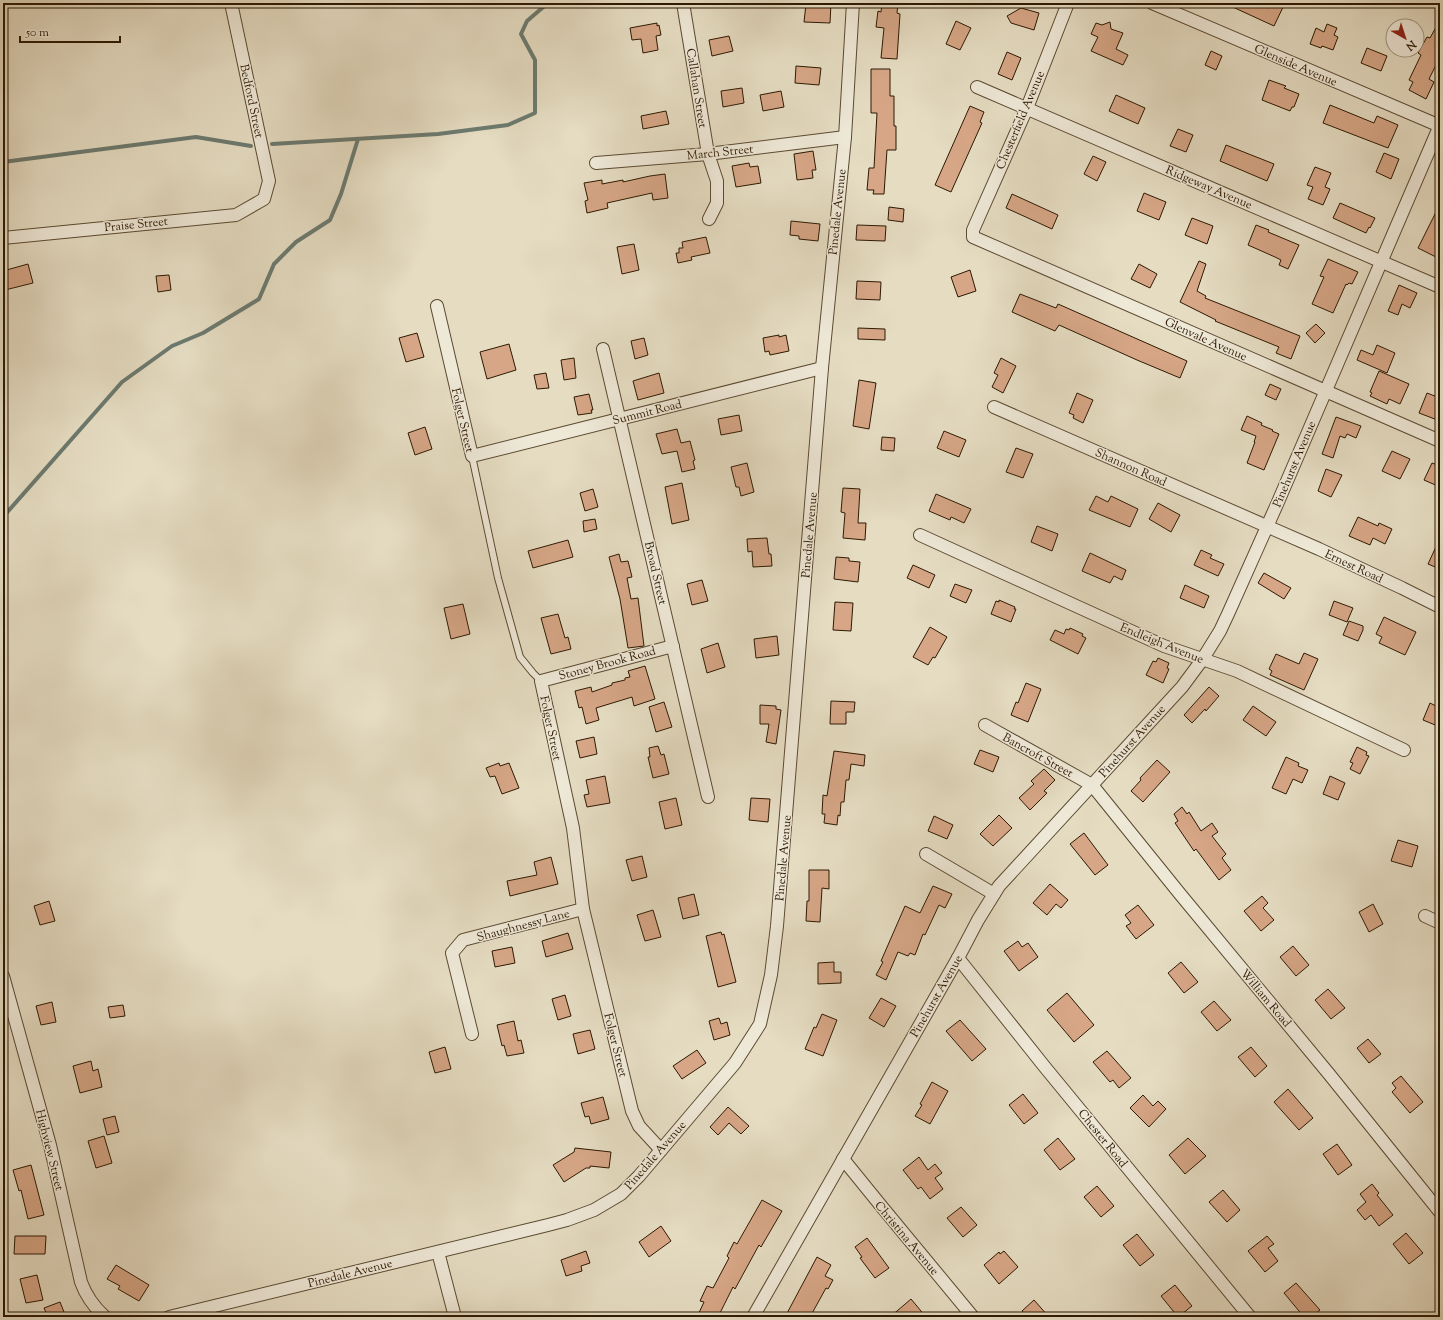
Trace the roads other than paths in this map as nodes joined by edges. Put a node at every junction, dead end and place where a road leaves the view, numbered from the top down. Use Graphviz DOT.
graph roads {
  1 [pos="231,3"];
  2 [pos="683,3"];
  3 [pos="853,3"];
  4 [pos="1068,3"];
  5 [pos="1152,3"];
  6 [pos="977,87"];
  7 [pos="1027,108"];
  8 [pos="1440,126"];
  9 [pos="845,137"];
  10 [pos="708,154"];
  11 [pos="596,163"];
  12 [pos="264,199"];
  13 [pos="710,219"];
  14 [pos="973,237"];
  15 [pos="3,238"];
  16 [pos="1381,261"];
  17 [pos="1440,287"];
  18 [pos="436,306"];
  19 [pos="603,349"];
  20 [pos="822,368"];
  21 [pos="1325,391"];
  22 [pos="994,407"];
  23 [pos="619,419"];
  24 [pos="1440,441"];
  25 [pos="472,456"];
  26 [pos="1267,527"];
  27 [pos="920,534"];
  28 [pos="1440,608"];
  29 [pos="673,646"];
  30 [pos="1202,660"];
  31 [pos="541,681"];
  32 [pos="985,725"];
  33 [pos="1404,750"];
  34 [pos="1092,785"];
  35 [pos="708,797"];
  36 [pos="926,854"];
  37 [pos="994,894"];
  38 [pos="583,909"];
  39 [pos="1425,916"];
  40 [pos="1440,924"];
  41 [pos="958,958"];
  42 [pos="3,976"];
  43 [pos="472,1034"];
  44 [pos="661,1150"];
  45 [pos="844,1159"];
  46 [pos="1440,1212"];
  47 [pos="438,1252"];
  48 [pos="105,1317"];
  49 [pos="169,1317"];
  50 [pos="455,1317"];
  51 [pos="754,1317"];
  52 [pos="972,1317"];
  53 [pos="1250,1317"];
  1 -- 12 [label="street, Bedford Street"];
  2 -- 10 [label="street, Callahan Street"];
  3 -- 9 [label="street, Pinedale Avenue"];
  4 -- 7 [label="street, Chesterfield Avenue"];
  5 -- 8 [label="street, Glenside Avenue"];
  6 -- 7 [label="street, Ridgeway Avenue"];
  7 -- 14 [label="street, Chesterfield Avenue"];
  7 -- 16 [label="street, Ridgeway Avenue"];
  8 -- 16 [label="street, Pinehurst Avenue"];
  9 -- 10 [label="street, March Street"];
  9 -- 20 [label="street, Pinedale Avenue"];
  10 -- 11 [label="street, March Street"];
  10 -- 13 [label="street, Callahan Street"];
  12 -- 15 [label="street, Praise Street"];
  14 -- 21 [label="street, Glenvale Avenue"];
  16 -- 17 [label="street, Ridgeway Avenue"];
  16 -- 21 [label="street, Pinehurst Avenue"];
  18 -- 25 [label="street, Folger Street"];
  19 -- 23 [label="street, Broad Street"];
  20 -- 23 [label="street, Summit Road"];
  20 -- 44 [label="street, Pinedale Avenue"];
  21 -- 24 [label="street, Glenvale Avenue"];
  21 -- 26 [label="street, Pinehurst Avenue"];
  22 -- 26 [label="street, Shannon Road"];
  23 -- 25 [label="street, Summit Road"];
  23 -- 29 [label="street, Broad Street"];
  25 -- 31 [label="lane, Folger Street"];
  26 -- 28 [label="street, Ernest Road"];
  26 -- 30 [label="street, Pinehurst Avenue"];
  27 -- 30 [label="street, Endleigh Avenue"];
  29 -- 31 [label="street, Stoney Brook Road"];
  29 -- 35 [label="street, Broad Street"];
  30 -- 33 [label="street, Endleigh Avenue"];
  30 -- 34 [label="street, Pinehurst Avenue"];
  31 -- 38 [label="street, Folger Street"];
  32 -- 34 [label="street, Bancroft Street"];
  34 -- 37 [label="street, Pinehurst Avenue"];
  34 -- 46 [label="street, William Road"];
  36 -- 37 [label="street"];
  37 -- 41 [label="street, Pinehurst Avenue"];
  38 -- 43 [label="street, Shaughnessy Lane"];
  38 -- 44 [label="street, Folger Street"];
  39 -- 40 [label="street"];
  41 -- 45 [label="street, Pinehurst Avenue"];
  41 -- 53 [label="street, Chester Road"];
  42 -- 48 [label="street, Highview Street"];
  44 -- 47 [label="street, Pinedale Avenue"];
  45 -- 51 [label="street, Pinehurst Avenue"];
  45 -- 52 [label="street, Christina Avenue"];
  47 -- 49 [label="street, Pinedale Avenue"];
  47 -- 50 [label="street"];
}
